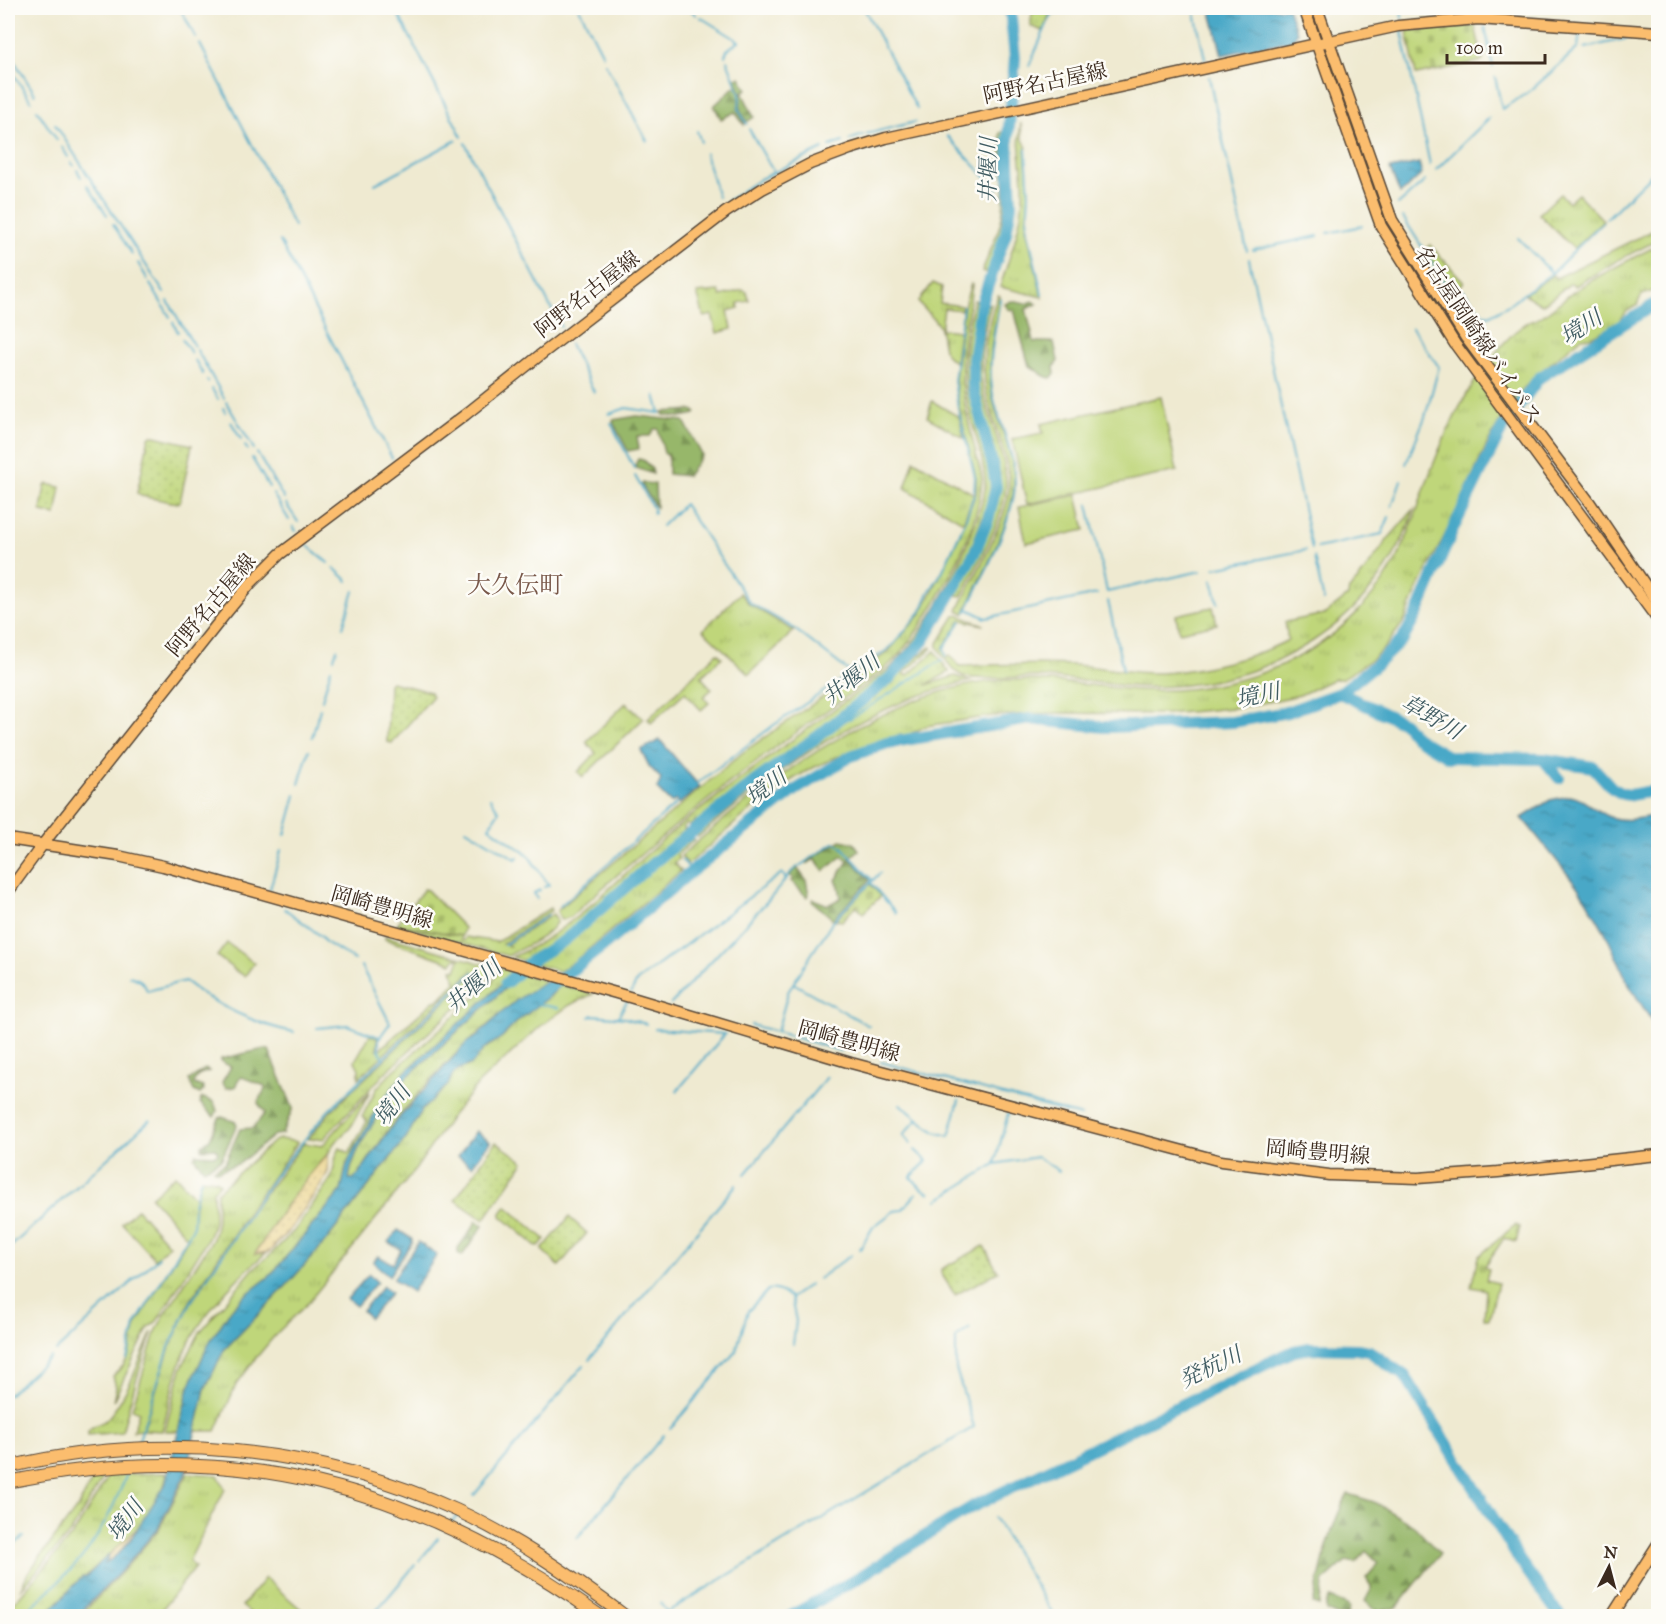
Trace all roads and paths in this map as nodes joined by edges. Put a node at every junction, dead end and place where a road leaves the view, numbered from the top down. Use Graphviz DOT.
graph roads {
  1 [pos="1304,8"];
  2 [pos="1317,8"];
  3 [pos="1659,32"];
  4 [pos="1328,41"];
  5 [pos="1316,44"];
  6 [pos="1659,604"];
  7 [pos="1659,620"];
  8 [pos="8,839"];
  9 [pos="43,844"];
  10 [pos="8,892"];
  11 [pos="1659,1155"];
  12 [pos="8,1467"];
  13 [pos="8,1482"];
  14 [pos="1659,1544"];
  15 [pos="600,1617"];
  16 [pos="625,1617"];
  17 [pos="1612,1617"];
  1 -- 5 [label="main road"];
  2 -- 4 [label="main road"];
  3 -- 4 [label="main road, 阿野名古屋線"];
  4 -- 5 [label="main road, 阿野名古屋線"];
  4 -- 6 [label="main road, 名古屋岡崎線バイパス"];
  5 -- 7 [label="main road, 名古屋岡崎線バイパス"];
  5 -- 9 [label="main road, 阿野名古屋線"];
  8 -- 9 [label="main road"];
  9 -- 10 [label="main road, 阿野名古屋線"];
  9 -- 11 [label="main road, 岡崎豊明線"];
  12 -- 16 [label="highway"];
  13 -- 15 [label="highway"];
  14 -- 17 [label="main road"];
}
